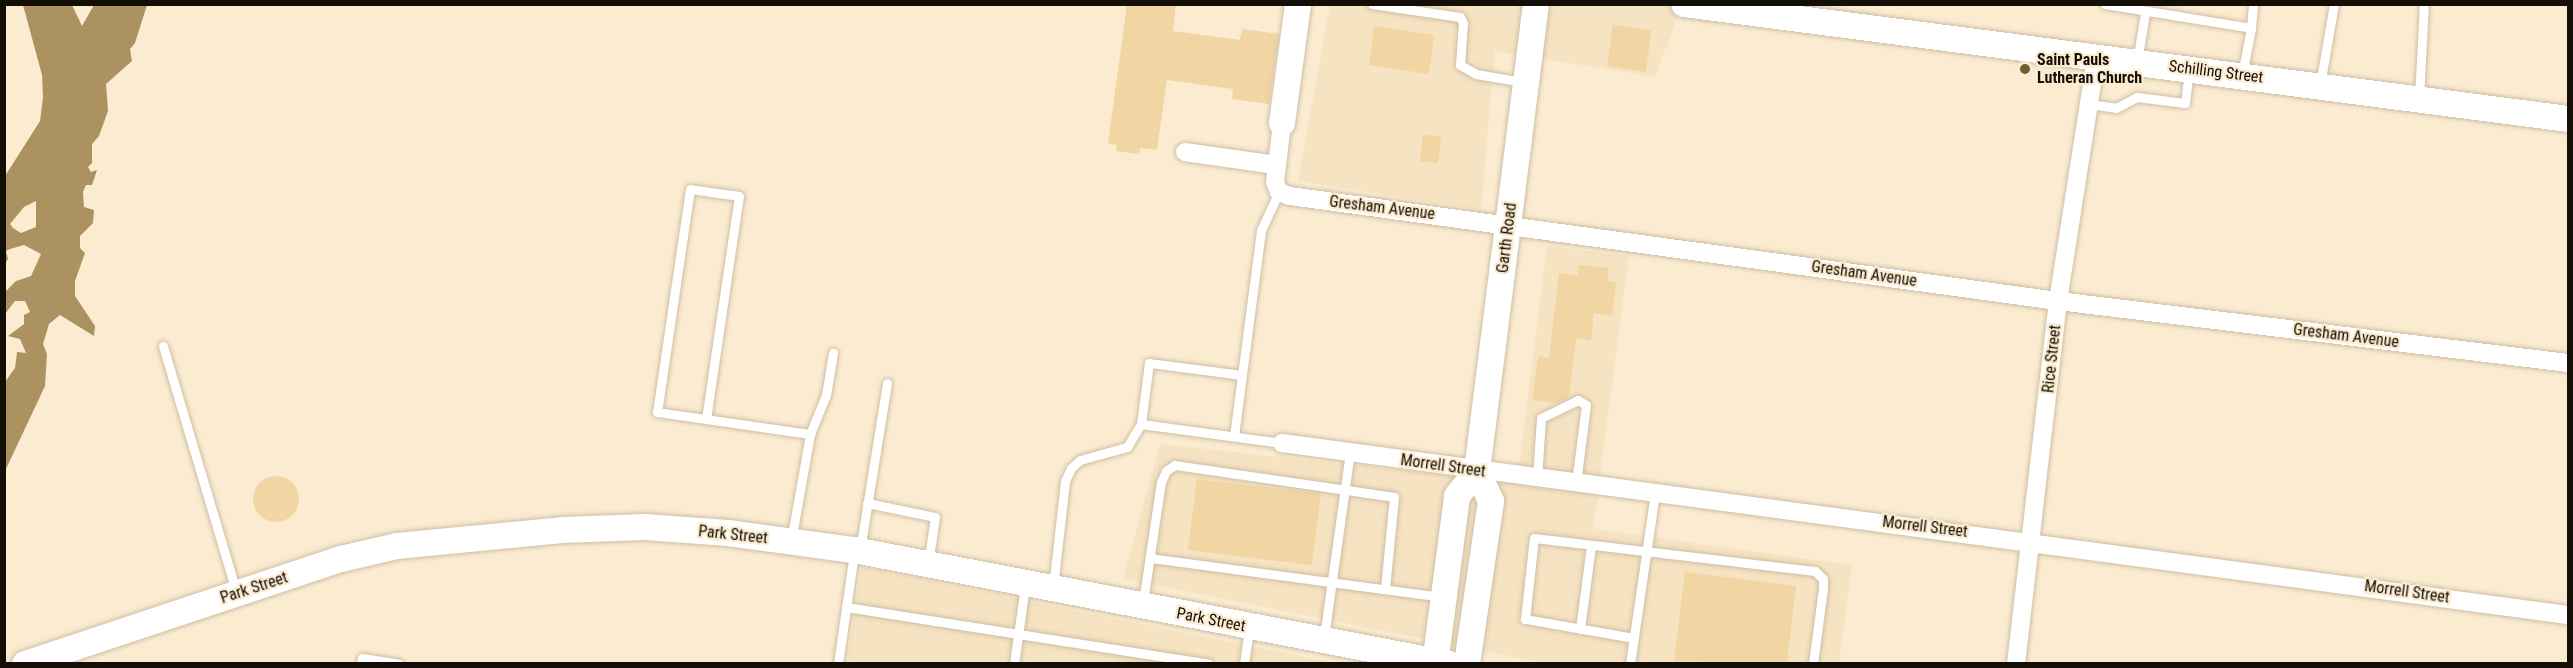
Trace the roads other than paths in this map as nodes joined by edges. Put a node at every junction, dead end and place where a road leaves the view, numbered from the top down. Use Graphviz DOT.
graph roads {
  1 [pos="1298,4"];
  2 [pos="1372,4"];
  3 [pos="1536,4"];
  4 [pos="1684,4"];
  5 [pos="2105,4"];
  6 [pos="2253,4"];
  7 [pos="2334,4"];
  8 [pos="2424,4"];
  9 [pos="2145,13"];
  10 [pos="2251,28"];
  11 [pos="2096,57"];
  12 [pos="2137,62"];
  13 [pos="2189,68"];
  14 [pos="2242,75"];
  15 [pos="1526,82"];
  16 [pos="2320,85"];
  17 [pos="2419,98"];
  18 [pos="2089,104"];
  19 [pos="2568,119"];
  20 [pos="1282,123"];
  21 [pos="1185,152"];
  22 [pos="1276,165"];
  23 [pos="1279,192"];
  24 [pos="1508,224"];
  25 [pos="2058,301"];
  26 [pos="163,346"];
  27 [pos="833,353"];
  28 [pos="2568,363"];
  29 [pos="1242,375"];
  30 [pos="886,383"];
  31 [pos="706,419"];
  32 [pos="1141,424"];
  33 [pos="810,434"];
  34 [pos="1234,436"];
  35 [pos="1282,443"];
  36 [pos="1350,452"];
  37 [pos="1477,471"];
  38 [pos="1537,478"];
  39 [pos="1576,483"];
  40 [pos="1345,488"];
  41 [pos="1655,493"];
  42 [pos="867,503"];
  43 [pos="2031,540"];
  44 [pos="791,541"];
  45 [pos="1591,545"];
  46 [pos="857,551"];
  47 [pos="1647,551"];
  48 [pos="1150,558"];
  49 [pos="928,564"];
  50 [pos="1332,582"];
  51 [pos="1025,584"];
  52 [pos="1053,589"];
  53 [pos="1385,589"];
  54 [pos="237,594"];
  55 [pos="1444,597"];
  56 [pos="846,607"];
  57 [pos="1143,607"];
  58 [pos="2568,615"];
  59 [pos="1249,627"];
  60 [pos="1580,628"];
  61 [pos="1018,632"];
  62 [pos="1634,638"];
  63 [pos="1323,641"];
  64 [pos="25,663"];
  65 [pos="361,663"];
  66 [pos="399,663"];
  67 [pos="838,663"];
  68 [pos="1014,663"];
  69 [pos="1209,663"];
  70 [pos="1244,663"];
  71 [pos="1440,663"];
  72 [pos="1467,663"];
  73 [pos="1630,663"];
  74 [pos="1813,663"];
  75 [pos="2016,663"];
  1 -- 20 [label="street"];
  2 -- 15 [label="lane"];
  3 -- 15 [label="street, Garth Road"];
  4 -- 11 [label="street, Schilling Street"];
  5 -- 9 [label="lane"];
  6 -- 10 [label="lane"];
  7 -- 16 [label="lane"];
  8 -- 17 [label="lane"];
  9 -- 10 [label="lane"];
  9 -- 12 [label="lane"];
  10 -- 14 [label="lane"];
  11 -- 12 [label="street, Schilling Street"];
  11 -- 18 [label="street, Rice Street"];
  12 -- 13 [label="street, Schilling Street"];
  13 -- 14 [label="street, Schilling Street"];
  13 -- 18 [label="lane"];
  14 -- 16 [label="street, Schilling Street"];
  15 -- 24 [label="street, Garth Road"];
  16 -- 17 [label="street, Schilling Street"];
  17 -- 19 [label="street, Schilling Street"];
  18 -- 25 [label="street, Rice Street"];
  20 -- 22 [label="street"];
  21 -- 22 [label="street"];
  22 -- 23 [label="street"];
  23 -- 24 [label="street, Gresham Avenue"];
  23 -- 29 [label="lane"];
  24 -- 25 [label="street, Gresham Avenue"];
  24 -- 37 [label="street, Garth Road"];
  25 -- 28 [label="street, Gresham Avenue"];
  25 -- 43 [label="street, Rice Street"];
  26 -- 54 [label="lane"];
  27 -- 33 [label="lane"];
  29 -- 32 [label="lane"];
  29 -- 34 [label="lane"];
  30 -- 42 [label="lane"];
  31 -- 31 [label="lane"];
  31 -- 33 [label="lane"];
  32 -- 34 [label="lane"];
  32 -- 52 [label="lane"];
  33 -- 44 [label="lane"];
  34 -- 35 [label="lane"];
  35 -- 36 [label="street, Morrell Street"];
  36 -- 37 [label="street, Morrell Street"];
  36 -- 40 [label="lane"];
  37 -- 38 [label="street, Morrell Street"];
  37 -- 55 [label="street"];
  37 -- 72 [label="street"];
  38 -- 39 [label="street, Morrell Street"];
  38 -- 39 [label="lane"];
  39 -- 41 [label="street, Morrell Street"];
  40 -- 48 [label="lane"];
  40 -- 50 [label="lane"];
  40 -- 53 [label="lane"];
  41 -- 43 [label="street, Morrell Street"];
  41 -- 47 [label="lane"];
  42 -- 46 [label="lane"];
  42 -- 49 [label="lane"];
  43 -- 58 [label="street, Morrell Street"];
  43 -- 75 [label="street, Rice Street"];
  44 -- 46 [label="street, Park Street"];
  44 -- 54 [label="street, Park Street"];
  45 -- 47 [label="lane"];
  45 -- 60 [label="lane"];
  45 -- 60 [label="lane"];
  46 -- 49 [label="street, Park Street"];
  46 -- 56 [label="lane"];
  47 -- 62 [label="lane"];
  47 -- 74 [label="lane"];
  48 -- 50 [label="lane"];
  48 -- 57 [label="lane"];
  49 -- 51 [label="street, Park Street"];
  50 -- 53 [label="lane"];
  50 -- 63 [label="lane"];
  51 -- 52 [label="street, Park Street"];
  51 -- 61 [label="lane"];
  52 -- 57 [label="street, Park Street"];
  53 -- 55 [label="lane"];
  54 -- 64 [label="street, Park Street"];
  55 -- 71 [label="street"];
  56 -- 61 [label="lane"];
  56 -- 67 [label="lane"];
  57 -- 59 [label="street, Park Street"];
  59 -- 63 [label="street, Park Street"];
  59 -- 70 [label="lane"];
  60 -- 62 [label="lane"];
  61 -- 68 [label="lane"];
  61 -- 69 [label="lane"];
  62 -- 73 [label="lane"];
  63 -- 71 [label="street, Park Street"];
  65 -- 66 [label="lane"];
}
